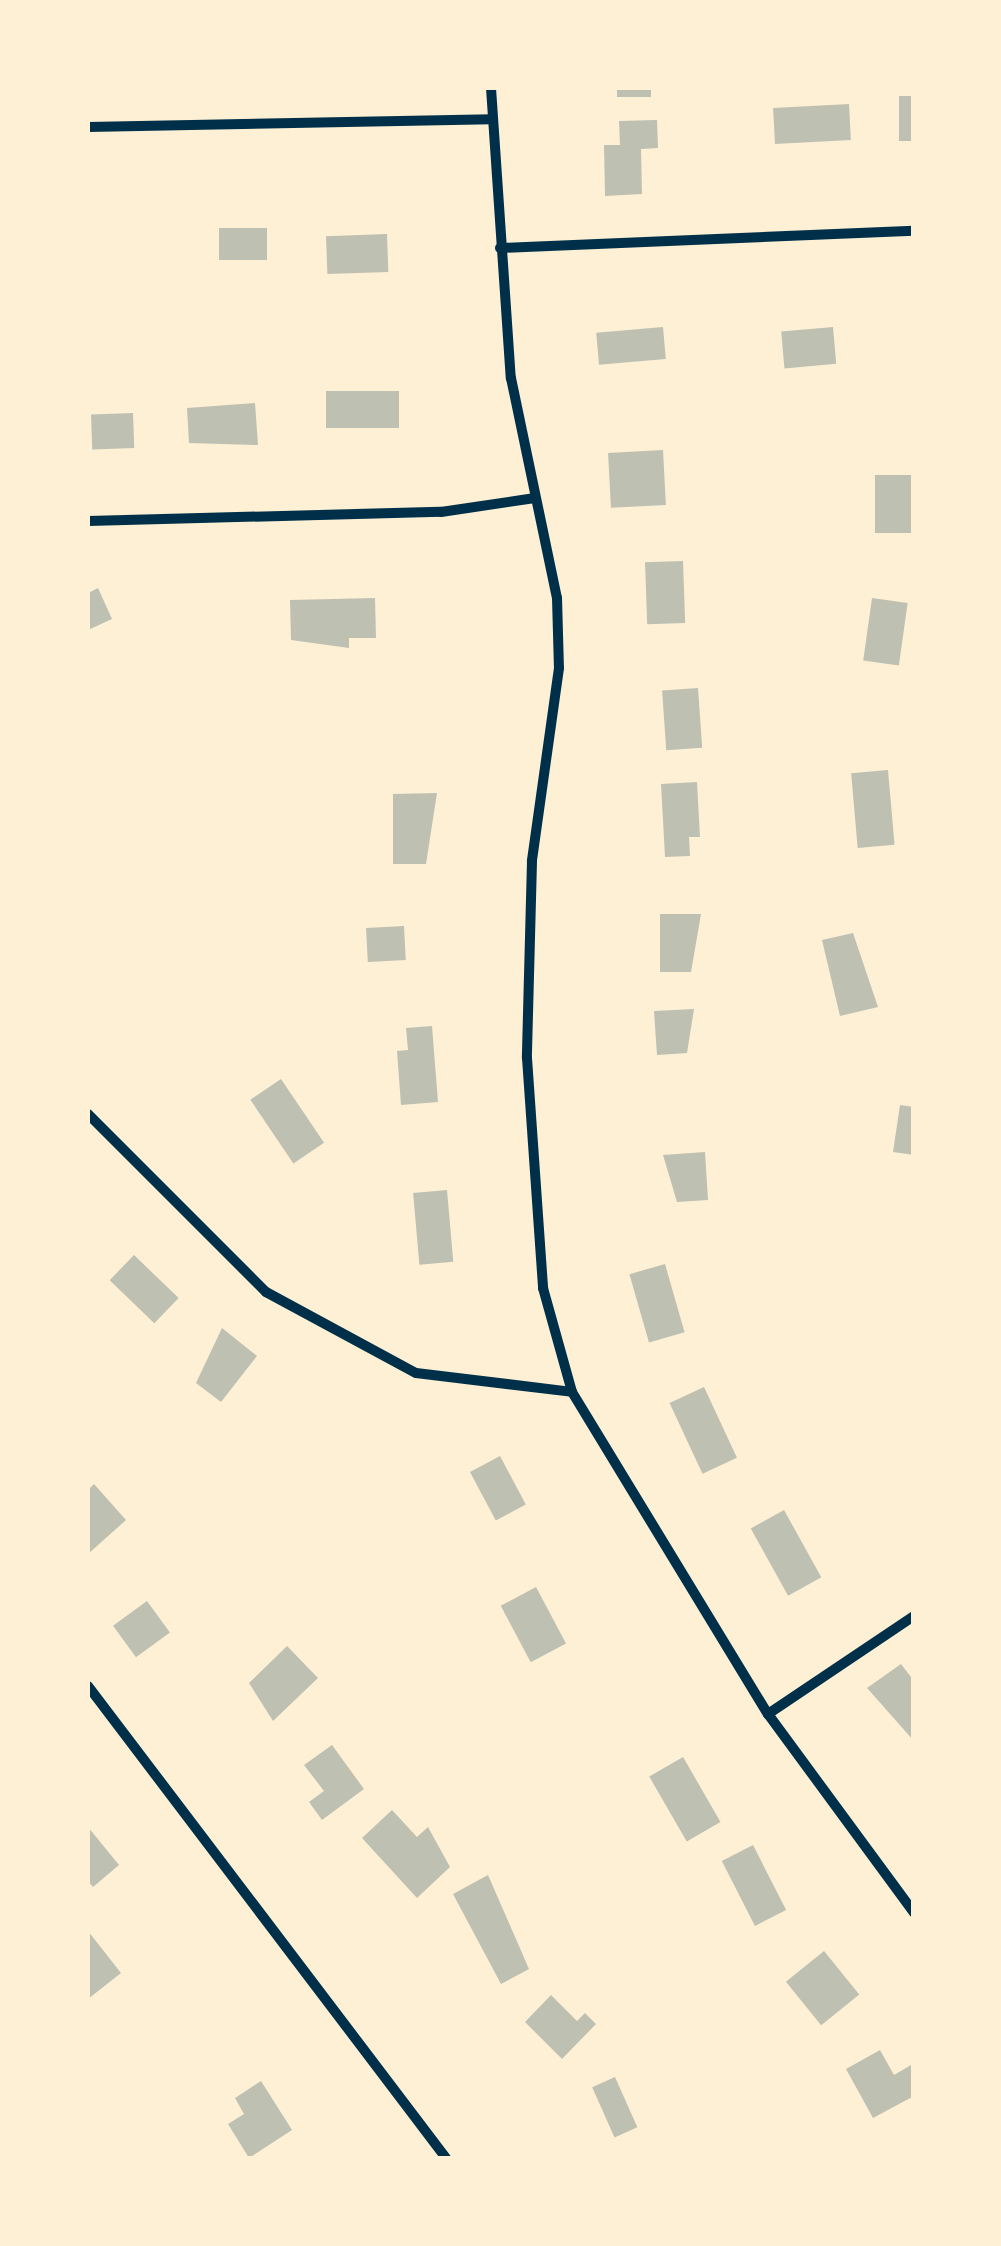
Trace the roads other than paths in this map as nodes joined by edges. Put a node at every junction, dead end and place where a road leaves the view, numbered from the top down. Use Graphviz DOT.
graph roads {
  1 [pos="492,88"];
  2 [pos="492,119"];
  3 [pos="88,127"];
  4 [pos="914,231"];
  5 [pos="500,248"];
  6 [pos="535,498"];
  7 [pos="88,522"];
  8 [pos="88,1114"];
  9 [pos="572,1392"];
  10 [pos="914,1616"];
  11 [pos="88,1686"];
  12 [pos="768,1714"];
  13 [pos="914,1913"];
  14 [pos="446,2158"];
  1 -- 2 [label="street"];
  2 -- 3 [label="street"];
  2 -- 5 [label="street"];
  4 -- 5 [label="street"];
  5 -- 6 [label="street"];
  6 -- 7 [label="street"];
  6 -- 9 [label="street"];
  8 -- 9 [label="street"];
  9 -- 12 [label="street"];
  10 -- 12 [label="street"];
  11 -- 14 [label="street"];
  12 -- 13 [label="street"];
}
